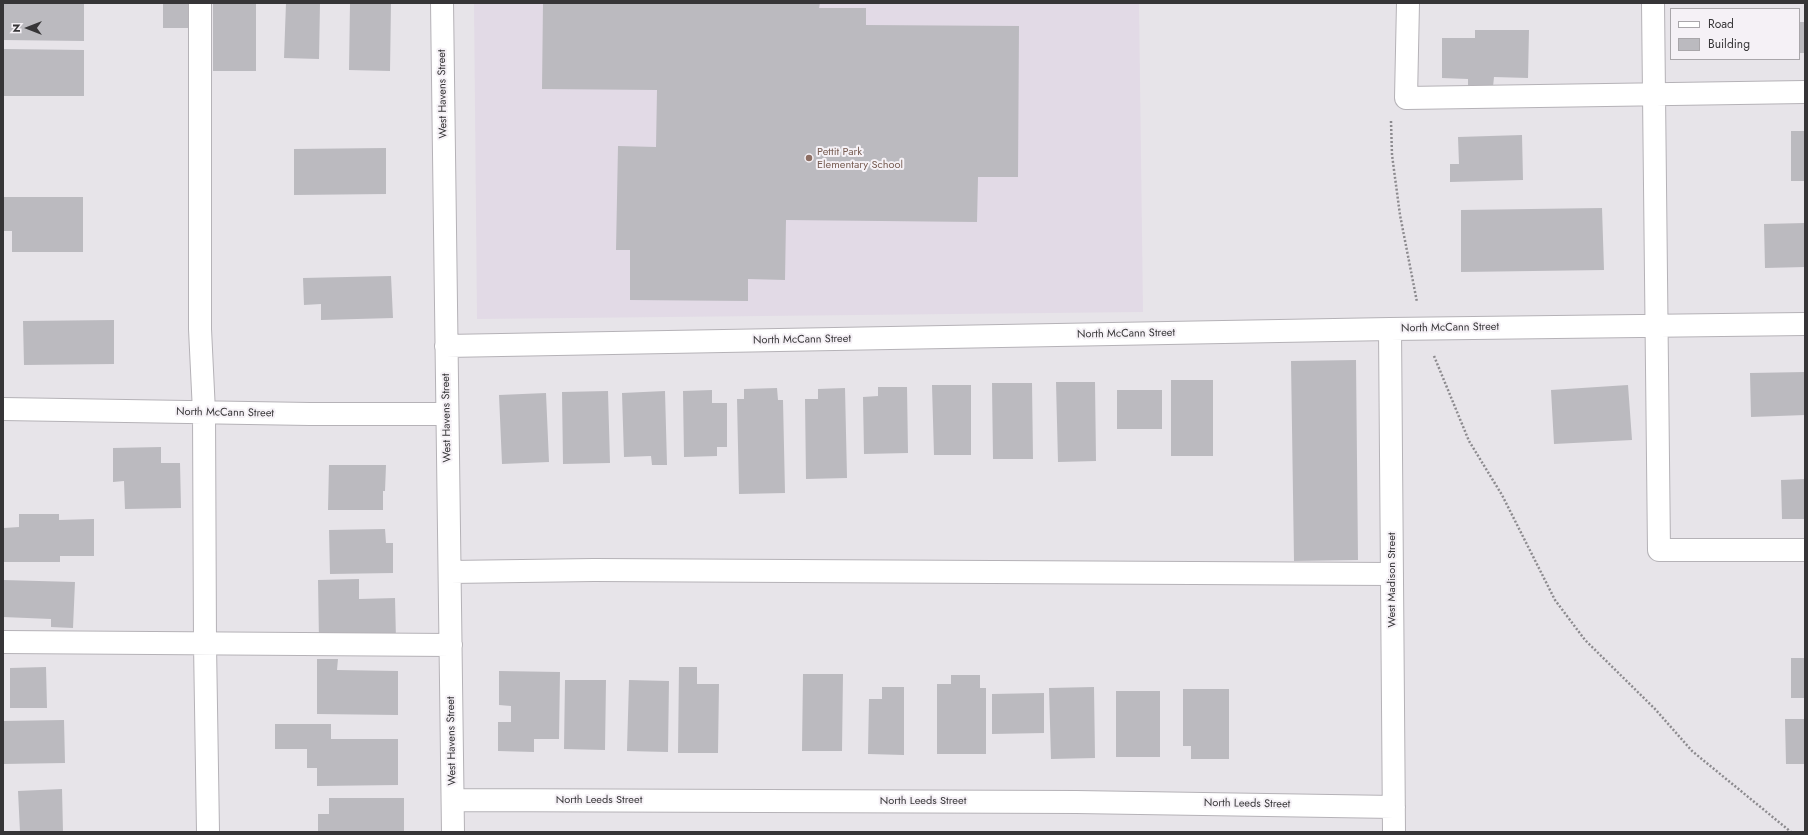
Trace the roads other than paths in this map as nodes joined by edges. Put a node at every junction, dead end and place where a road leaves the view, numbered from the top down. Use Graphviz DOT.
graph roads {
  1 [pos="200,3"];
  2 [pos="442,3"];
  3 [pos="1408,3"];
  4 [pos="1653,3"];
  5 [pos="1805,92"];
  6 [pos="1654,95"];
  7 [pos="1805,324"];
  8 [pos="1657,326"];
  9 [pos="1390,329"];
  10 [pos="446,346"];
  11 [pos="3,409"];
  12 [pos="204,412"];
  13 [pos="448,414"];
  14 [pos="1805,550"];
  15 [pos="450,572"];
  16 [pos="1392,574"];
  17 [pos="3,642"];
  18 [pos="205,644"];
  19 [pos="451,645"];
  20 [pos="453,800"];
  21 [pos="1394,807"];
  22 [pos="208,832"];
  23 [pos="453,832"];
  24 [pos="1394,832"];
  1 -- 12 [label="street"];
  2 -- 10 [label="street, West Havens Street"];
  3 -- 6 [label="street"];
  4 -- 6 [label="street"];
  5 -- 6 [label="street"];
  6 -- 8 [label="street"];
  7 -- 8 [label="street, North McCann Street"];
  8 -- 9 [label="street, North McCann Street"];
  8 -- 14 [label="street"];
  9 -- 10 [label="street, North McCann Street"];
  9 -- 16 [label="street, West Madison Street"];
  10 -- 13 [label="street, West Havens Street"];
  11 -- 12 [label="street, North McCann Street"];
  12 -- 13 [label="street, North McCann Street"];
  12 -- 18 [label="street"];
  13 -- 15 [label="street, West Havens Street"];
  15 -- 16 [label="street"];
  15 -- 19 [label="street, West Havens Street"];
  16 -- 21 [label="street, West Madison Street"];
  17 -- 18 [label="street"];
  18 -- 19 [label="street"];
  18 -- 22 [label="street"];
  19 -- 20 [label="street, West Havens Street"];
  20 -- 21 [label="street, North Leeds Street"];
  20 -- 23 [label="street, West Havens Street"];
  21 -- 24 [label="street, West Madison Street"];
}
